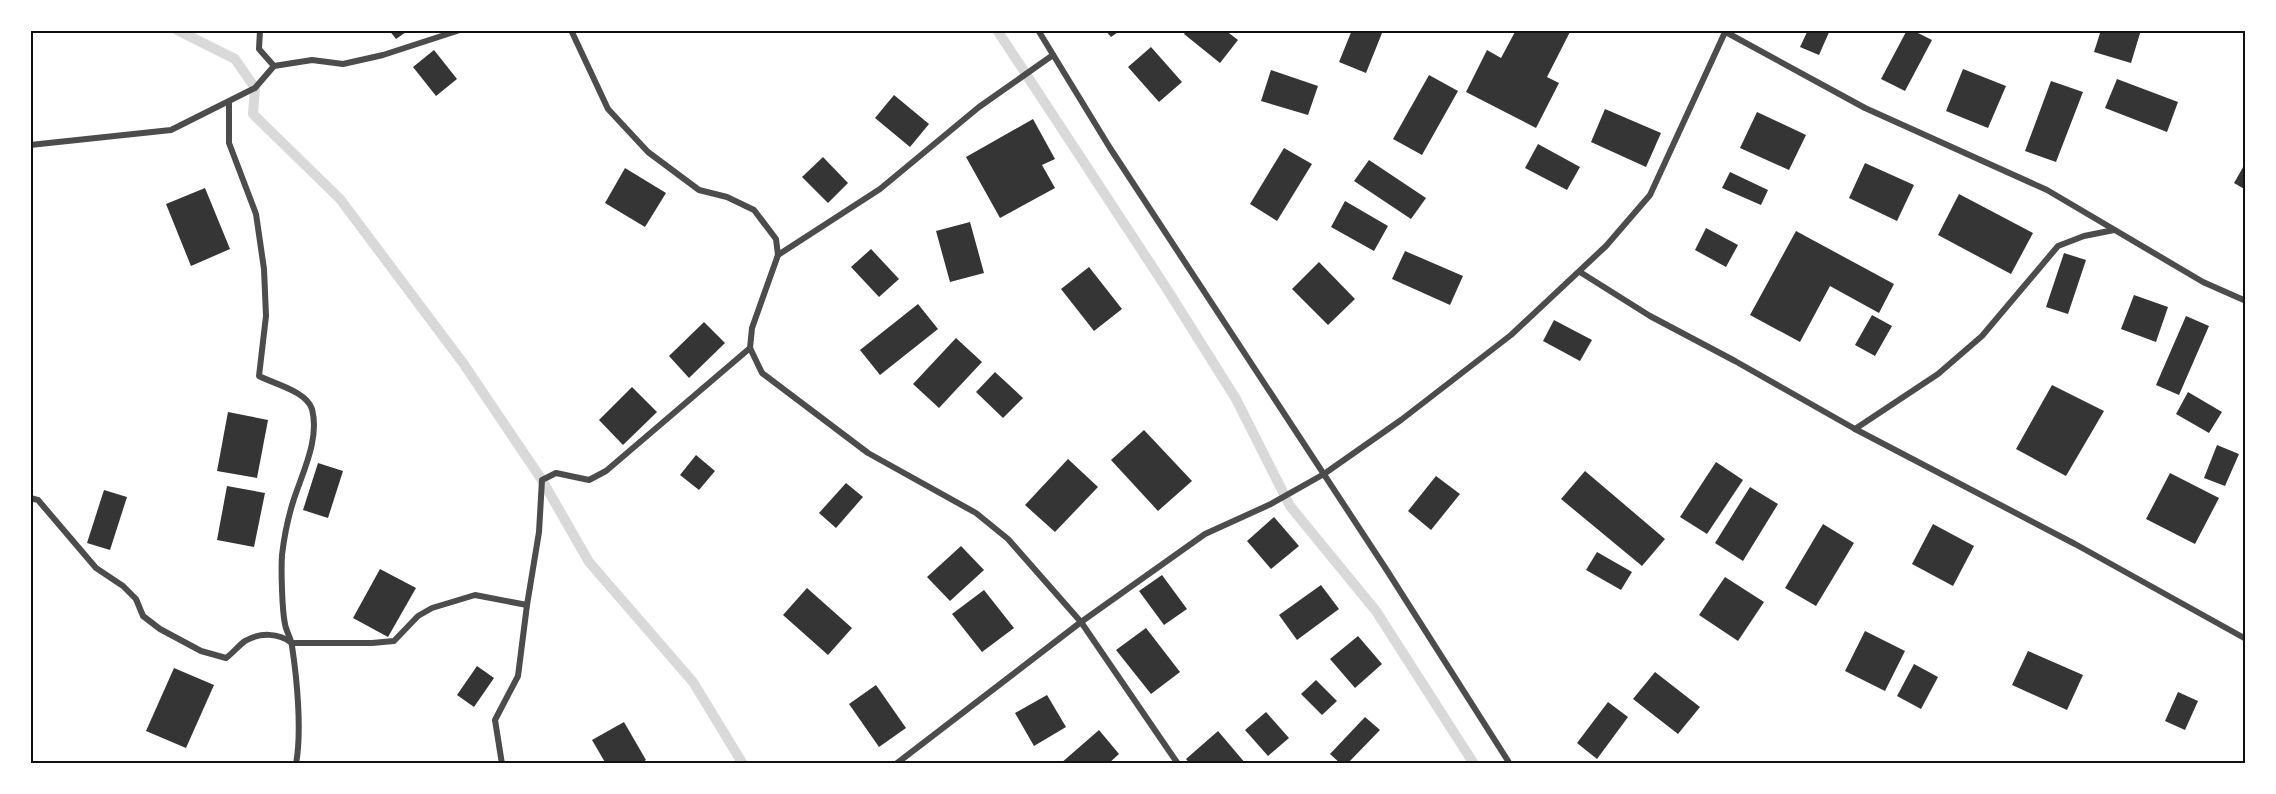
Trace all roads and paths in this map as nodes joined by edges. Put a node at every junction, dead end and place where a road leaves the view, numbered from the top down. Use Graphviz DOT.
graph roads {
  1 [pos="260,30"];
  2 [pos="460,30"];
  3 [pos="571,30"];
  4 [pos="1038,30"];
  5 [pos="1724,31"];
  6 [pos="1053,55"];
  7 [pos="273,66"];
  8 [pos="229,102"];
  9 [pos="30,145"];
  10 [pos="2114,230"];
  11 [pos="778,255"];
  12 [pos="1580,272"];
  13 [pos="2246,301"];
  14 [pos="750,348"];
  15 [pos="1855,429"];
  16 [pos="1324,474"];
  17 [pos="30,498"];
  18 [pos="527,605"];
  19 [pos="1081,622"];
  20 [pos="2246,639"];
  21 [pos="292,643"];
  22 [pos="296,764"];
  23 [pos="502,764"];
  24 [pos="896,764"];
  25 [pos="1178,764"];
  26 [pos="1510,764"];
  1 -- 7 [label="street"];
  2 -- 7 [label="street"];
  3 -- 11 [label="street"];
  4 -- 6 [label="street"];
  5 -- 10 [label="street"];
  5 -- 12 [label="street"];
  6 -- 11 [label="street"];
  6 -- 16 [label="street"];
  7 -- 8 [label="street"];
  8 -- 9 [label="street"];
  8 -- 21 [label="street"];
  10 -- 13 [label="street"];
  10 -- 15 [label="street"];
  11 -- 14 [label="street"];
  12 -- 15 [label="street"];
  12 -- 16 [label="street"];
  14 -- 18 [label="street"];
  14 -- 19 [label="street"];
  15 -- 20 [label="street"];
  16 -- 19 [label="street"];
  16 -- 26 [label="street"];
  17 -- 21 [label="street"];
  18 -- 21 [label="street"];
  18 -- 23 [label="street"];
  19 -- 24 [label="street"];
  19 -- 25 [label="street"];
  21 -- 22 [label="street"];
}
